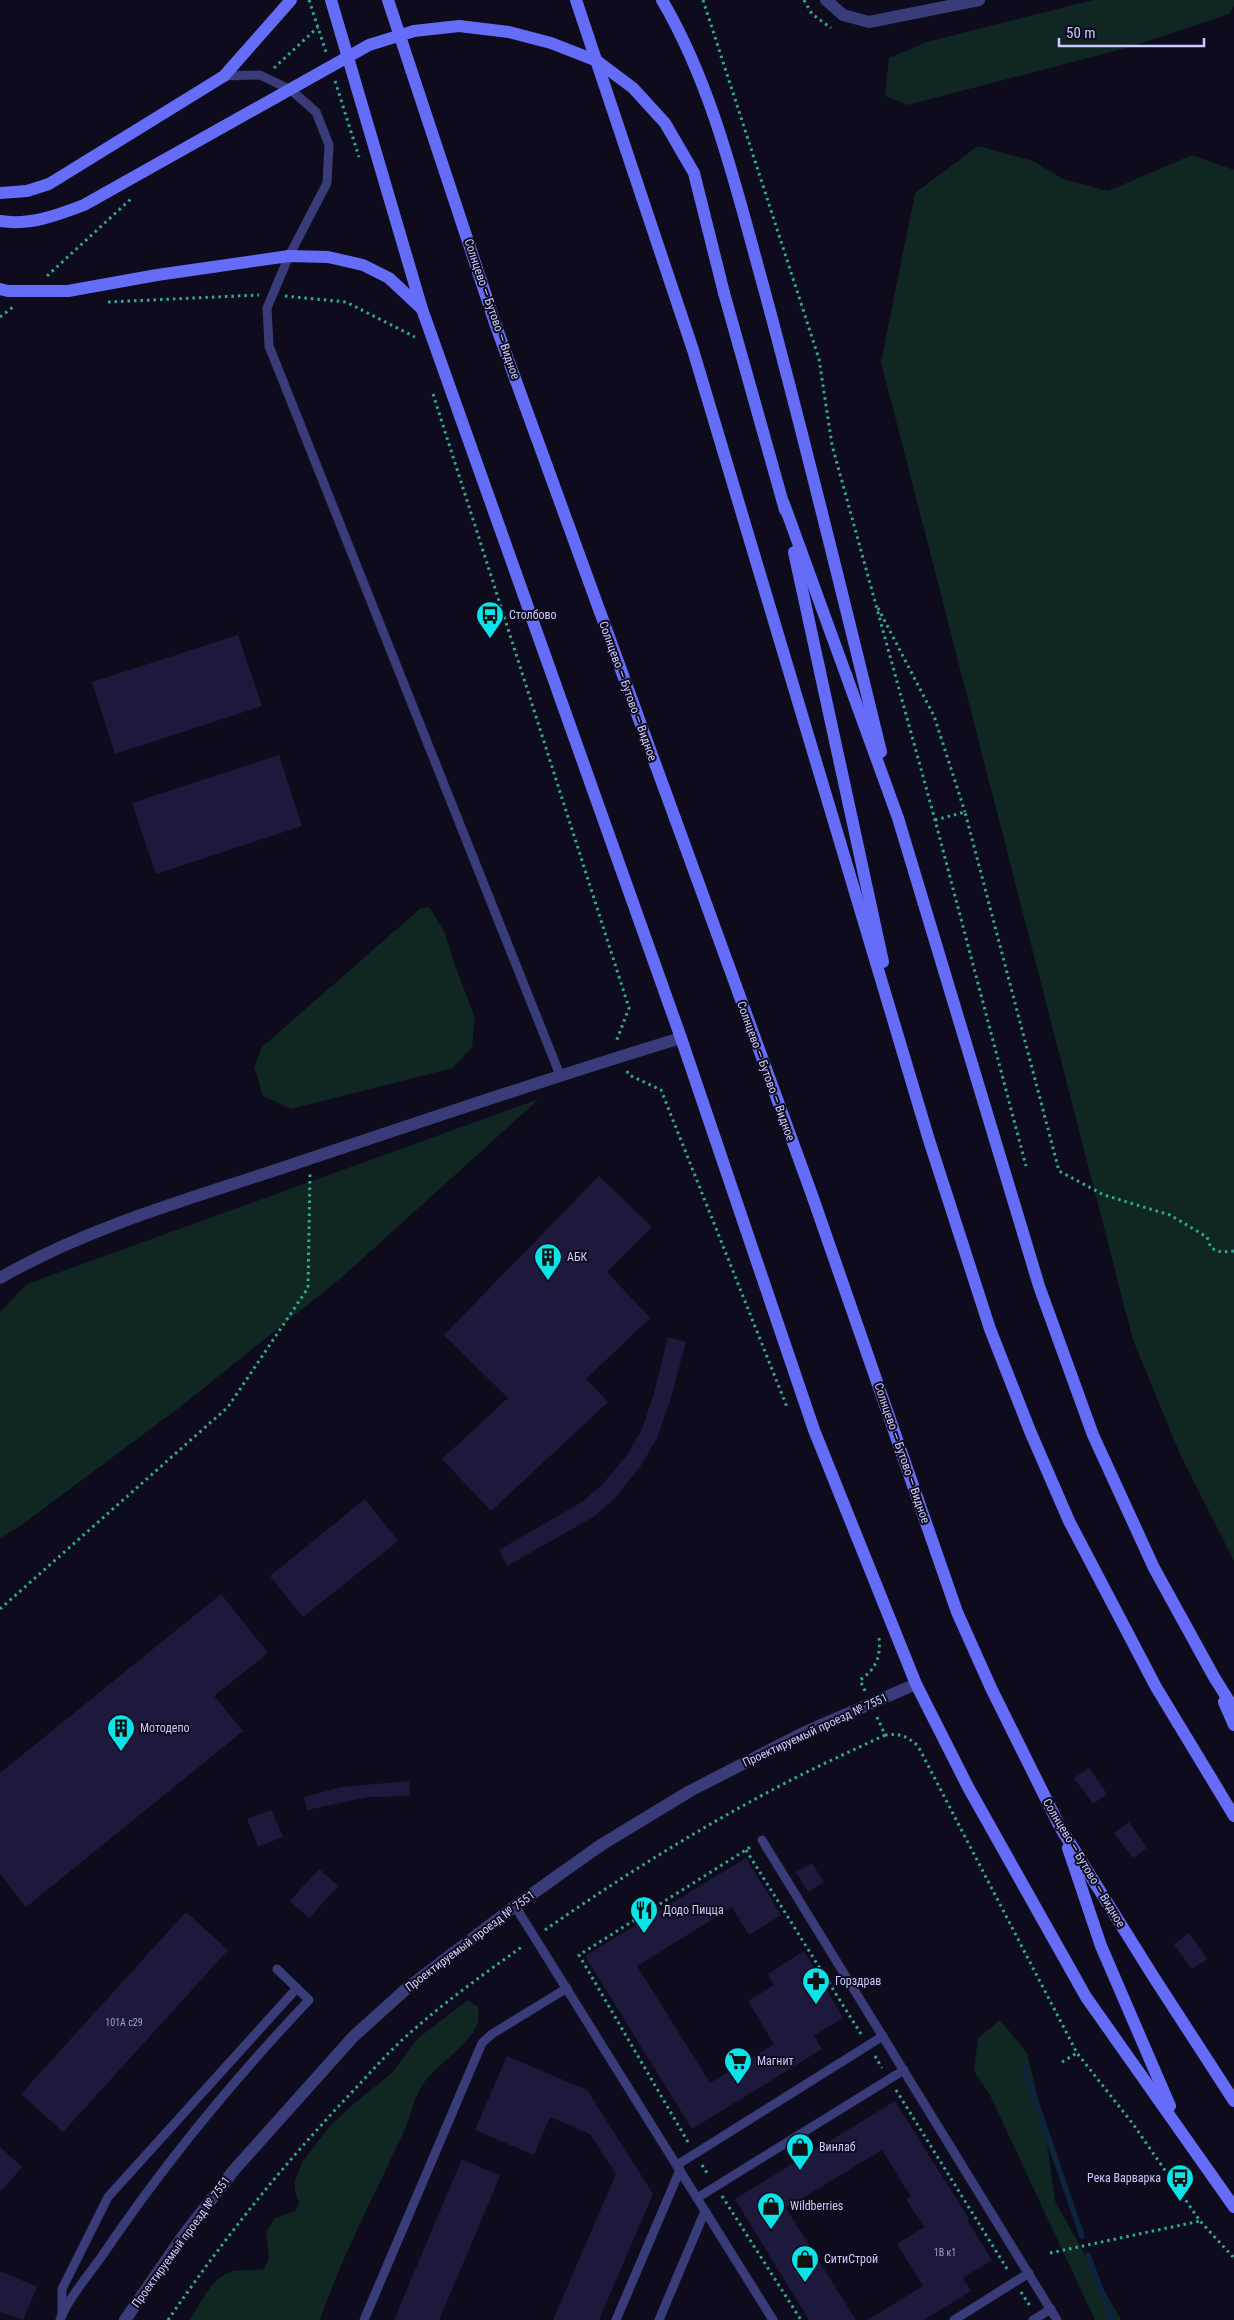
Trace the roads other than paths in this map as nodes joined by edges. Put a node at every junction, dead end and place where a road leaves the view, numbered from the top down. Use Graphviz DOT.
graph roads {
  1 [pos="290,0"];
  2 [pos="331,0"];
  3 [pos="388,0"];
  4 [pos="576,0"];
  5 [pos="662,0"];
  6 [pos="826,0"];
  7 [pos="979,0"];
  8 [pos="934,4"];
  9 [pos="224,76"];
  10 [pos="0,193"];
  11 [pos="0,220"];
  12 [pos="289,256"];
  13 [pos="0,289"];
  14 [pos="422,309"];
  15 [pos="784,504"];
  16 [pos="898,818"];
  17 [pos="681,1038"];
  18 [pos="904,1058"];
  19 [pos="560,1075"];
  20 [pos="0,1278"];
  21 [pos="1214,1677"];
  22 [pos="916,1684"];
  23 [pos="1234,1709"];
  24 [pos="1234,1725"];
  25 [pos="1234,1816"];
  26 [pos="1060,1827"];
  27 [pos="762,1840"];
  28 [pos="515,1906"];
  29 [pos="277,1969"];
  30 [pos="297,1988"];
  31 [pos="567,1988"];
  32 [pos="883,2036"];
  33 [pos="904,2070"];
  34 [pos="1234,2101"];
  35 [pos="1180,2129"];
  36 [pos="678,2168"];
  37 [pos="697,2198"];
  38 [pos="1234,2208"];
  39 [pos="705,2211"];
  40 [pos="1029,2273"];
  41 [pos="1051,2309"];
  42 [pos="61,2318"];
  43 [pos="125,2320"];
  44 [pos="364,2320"];
  45 [pos="616,2320"];
  46 [pos="659,2320"];
  47 [pos="773,2320"];
  48 [pos="954,2320"];
  49 [pos="1033,2320"];
  50 [pos="1057,2320"];
  1 -- 9 [label="main road"];
  2 -- 14 [label="main road"];
  3 -- 26 [label="main road, Солнцево — Бутово — Видное"];
  4 -- 18 [label="main road"];
  5 -- 16 [label="main road"];
  6 -- 8 [label="street"];
  7 -- 8 [label="street"];
  9 -- 10 [label="main road"];
  9 -- 12 [label="lane"];
  11 -- 15 [label="main road, bridge"];
  12 -- 13 [label="main road"];
  12 -- 14 [label="main road"];
  12 -- 19 [label="lane"];
  14 -- 17 [label="main road"];
  15 -- 16 [label="main road"];
  15 -- 18 [label="main road"];
  16 -- 21 [label="main road"];
  17 -- 19 [label="street"];
  17 -- 22 [label="main road"];
  18 -- 25 [label="main road"];
  19 -- 20 [label="street"];
  21 -- 23 [label="main road"];
  21 -- 24 [label="main road"];
  22 -- 28 [label="street, Проектируемый проезд № 7551"];
  22 -- 35 [label="main road"];
  26 -- 34 [label="main road, Солнцево — Бутово — Видное"];
  26 -- 35 [label="main road"];
  27 -- 32 [label="lane"];
  28 -- 31 [label="lane"];
  28 -- 43 [label="street, Проектируемый проезд № 7551"];
  29 -- 30 [label="lane"];
  30 -- 42 [label="lane"];
  30 -- 42 [label="lane"];
  31 -- 36 [label="lane"];
  31 -- 44 [label="lane"];
  32 -- 33 [label="lane"];
  32 -- 36 [label="lane"];
  33 -- 37 [label="lane"];
  33 -- 40 [label="lane"];
  35 -- 38 [label="main road"];
  36 -- 37 [label="lane"];
  36 -- 45 [label="lane"];
  37 -- 39 [label="lane"];
  39 -- 46 [label="lane"];
  39 -- 47 [label="lane"];
  40 -- 41 [label="lane"];
  40 -- 48 [label="lane"];
  41 -- 49 [label="lane"];
  41 -- 50 [label="lane"];
}
